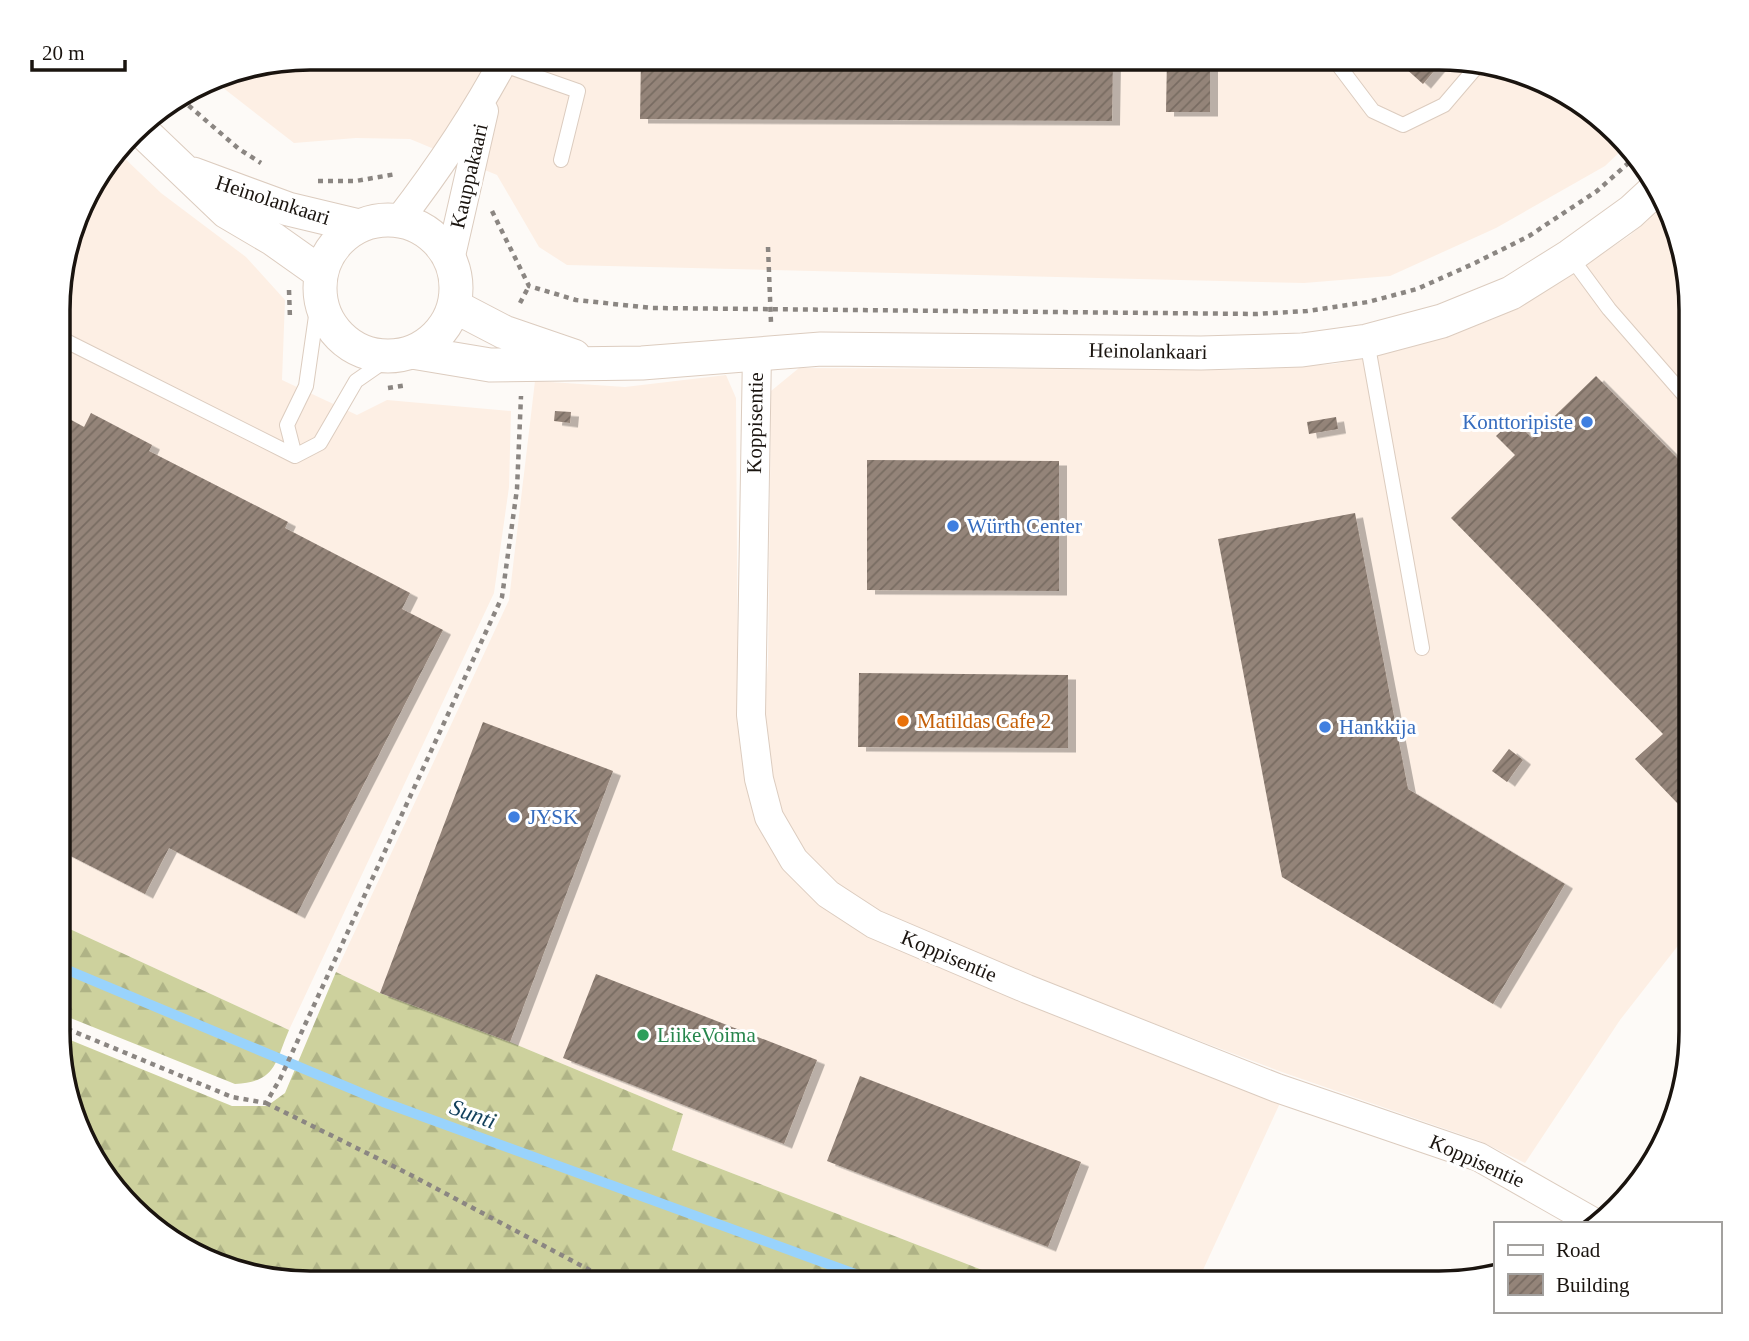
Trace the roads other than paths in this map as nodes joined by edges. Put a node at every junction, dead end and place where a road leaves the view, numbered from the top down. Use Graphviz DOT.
graph roads {
  1 [pos="498,71"];
  2 [pos="528,71"];
  3 [pos="1343,71"];
  4 [pos="1471,73"];
  5 [pos="488,92"];
  6 [pos="146,135"];
  7 [pos="561,160"];
  8 [pos="188,172"];
  9 [pos="1649,195"];
  10 [pos="399,220"];
  11 [pos="359,226"];
  12 [pos="1570,256"];
  13 [pos="450,260"];
  14 [pos="320,284"];
  15 [pos="454,306"];
  16 [pos="1367,341"];
  17 [pos="70,343"];
  18 [pos="757,352"];
  19 [pos="402,354"];
  20 [pos="596,364"];
  21 [pos="1679,389"];
  22 [pos="295,456"];
  23 [pos="1422,648"];
  24 [pos="1588,1219"];
  1 -- 5 [label="street, Kauppakaari"];
  2 -- 7 [label="lane"];
  3 -- 4 [label="lane"];
  5 -- 10 [label="street, Kauppakaari"];
  5 -- 13 [label="street, Kauppakaari"];
  6 -- 8 [label="street, Heinolankaari"];
  8 -- 11 [label="street, Heinolankaari"];
  8 -- 14 [label="street, Heinolankaari"];
  9 -- 12 [label="street, Heinolankaari"];
  10 -- 11 [label="street"];
  10 -- 13 [label="street"];
  11 -- 14 [label="street"];
  12 -- 16 [label="street, Heinolankaari"];
  12 -- 21 [label="lane"];
  13 -- 15 [label="street"];
  14 -- 19 [label="street"];
  14 -- 22 [label="lane"];
  15 -- 19 [label="street"];
  15 -- 20 [label="street, Heinolankaari"];
  16 -- 18 [label="street, Heinolankaari"];
  16 -- 23 [label="lane"];
  17 -- 22 [label="lane"];
  18 -- 20 [label="street, Heinolankaari"];
  18 -- 24 [label="street, Koppisentie"];
  19 -- 20 [label="street, Heinolankaari"];
  19 -- 22 [label="lane"];
}
